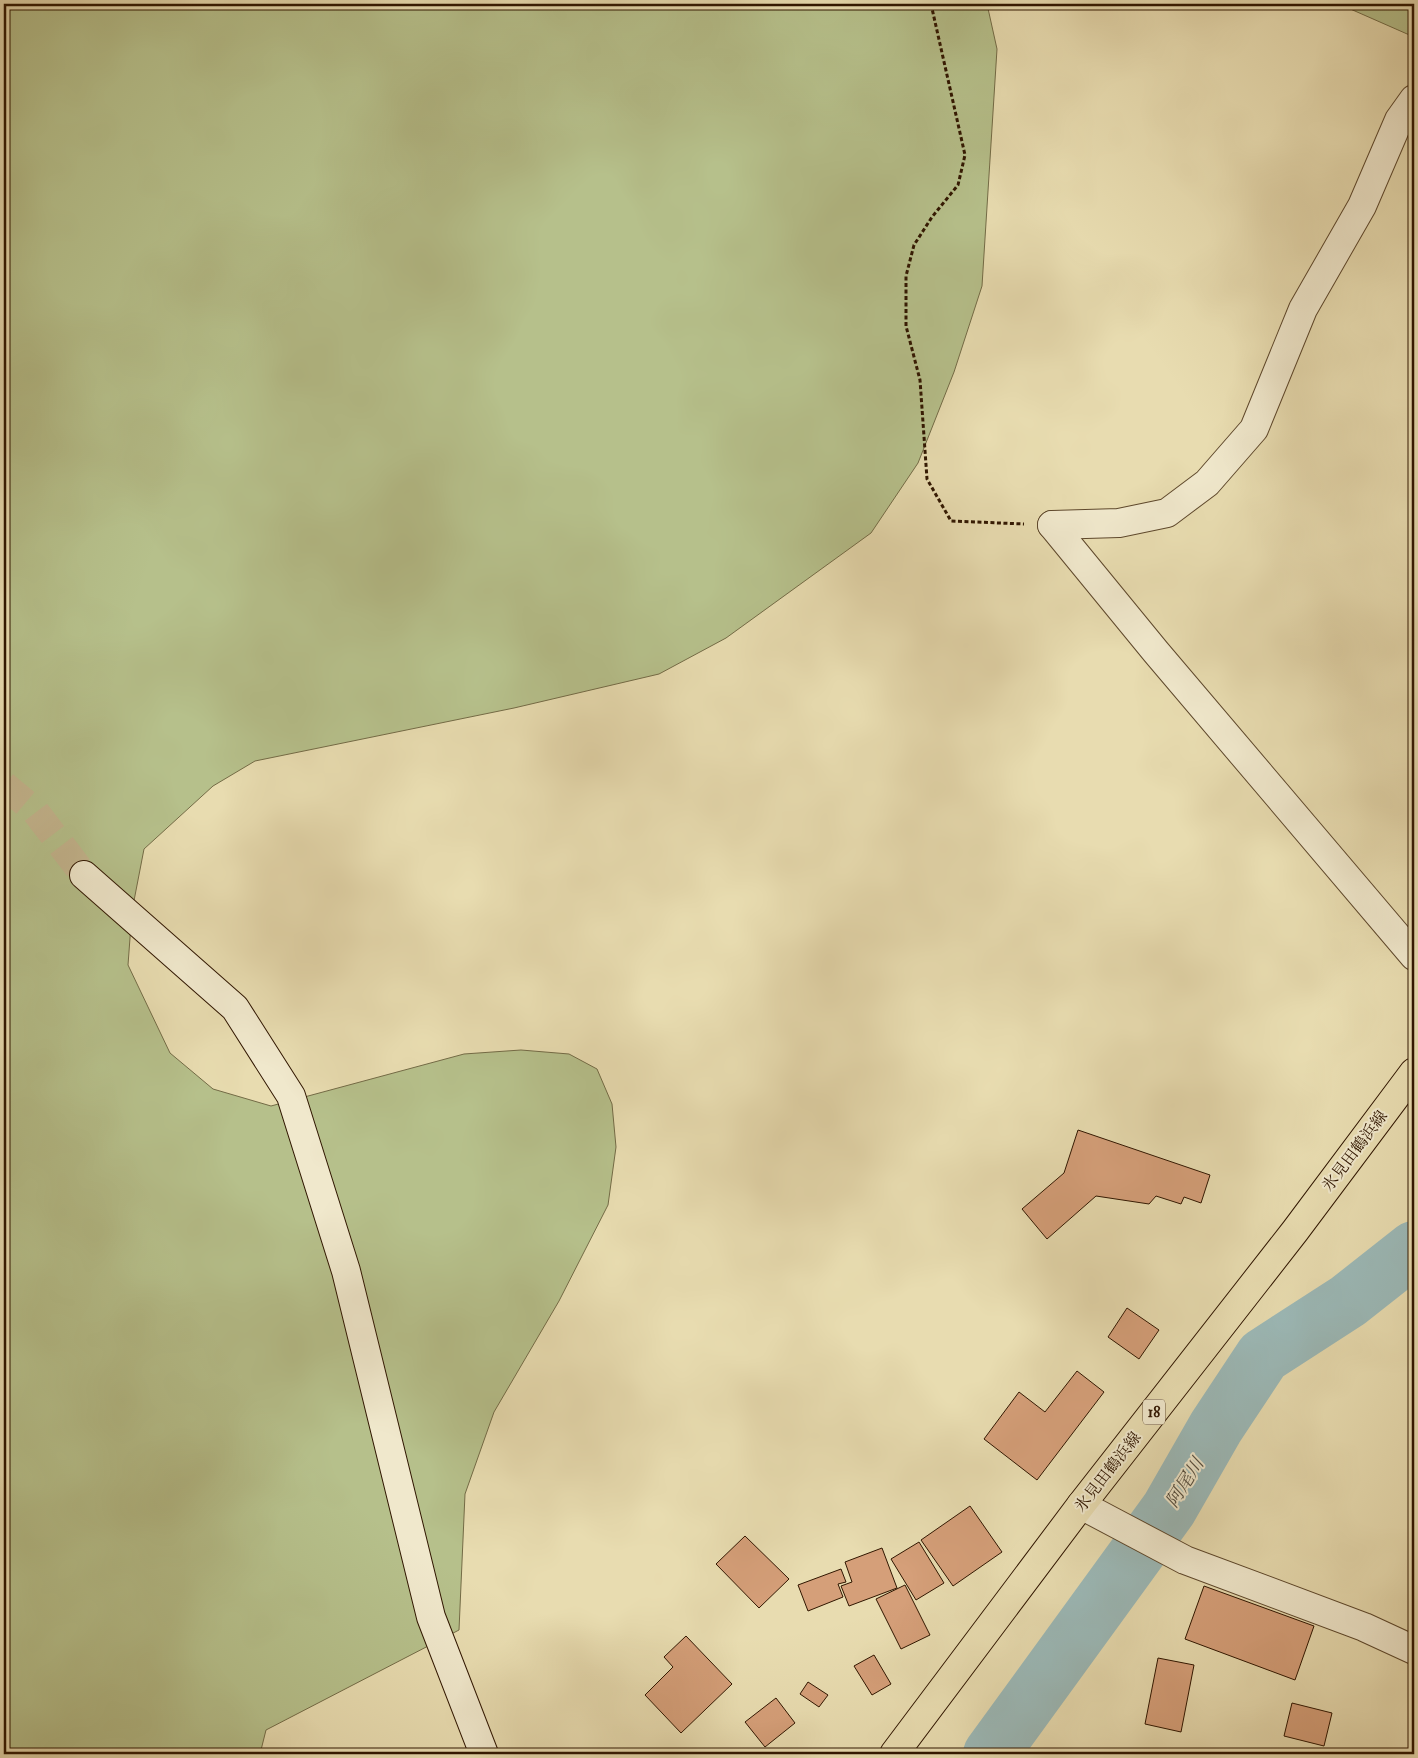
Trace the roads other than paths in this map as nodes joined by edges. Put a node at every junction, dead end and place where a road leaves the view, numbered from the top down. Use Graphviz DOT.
graph roads {
  1 [pos="1414,98"];
  2 [pos="84,875"];
  3 [pos="1414,956"];
  4 [pos="1414,1072"];
  5 [pos="1081,1505"];
  6 [pos="1414,1650"];
  7 [pos="484,1754"];
  8 [pos="894,1754"];
  1 -- 3 [label="street"];
  2 -- 7 [label="street"];
  4 -- 5 [label="main road, 氷見田鶴浜線 / 18"];
  5 -- 6 [label="street"];
  5 -- 8 [label="main road, 氷見田鶴浜線 / 18"];
}
